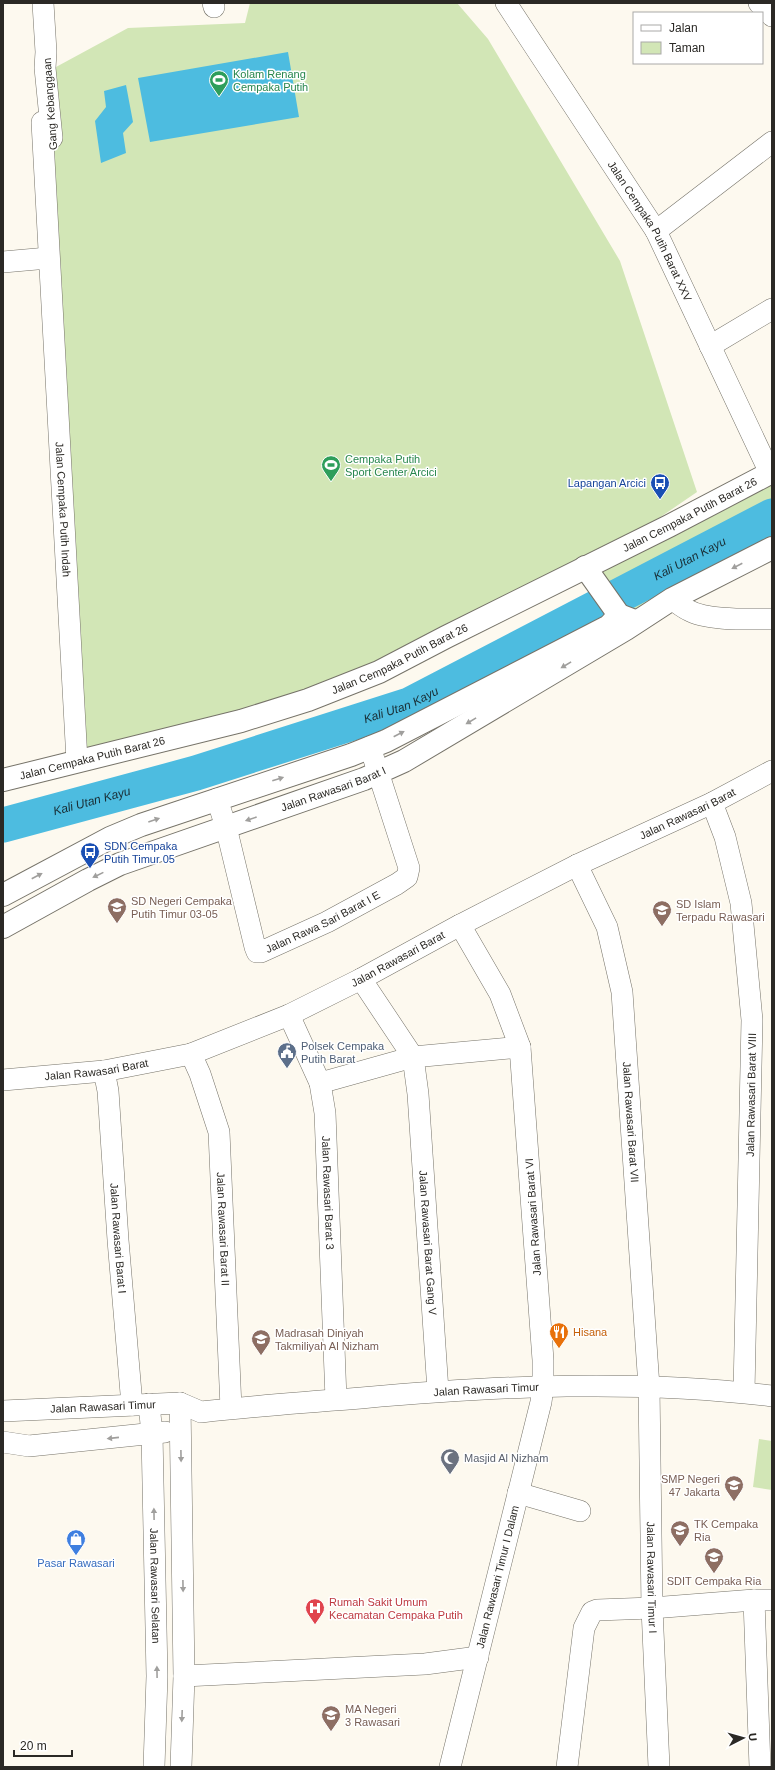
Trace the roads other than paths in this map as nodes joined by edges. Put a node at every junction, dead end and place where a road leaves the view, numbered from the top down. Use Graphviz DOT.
graph roads {
  1 [pos="43,3"];
  2 [pos="506,3"];
  3 [pos="42,122"];
  4 [pos="772,142"];
  5 [pos="46,202"];
  6 [pos="656,231"];
  7 [pos="48,258"];
  8 [pos="3,262"];
  9 [pos="772,309"];
  10 [pos="710,346"];
  11 [pos="771,473"];
  12 [pos="772,548"];
  13 [pos="588,572"];
  14 [pos="672,599"];
  15 [pos="616,611"];
  16 [pos="647,616"];
  17 [pos="772,619"];
  18 [pos="501,693"];
  19 [pos="370,747"];
  20 [pos="77,761"];
  21 [pos="772,771"];
  22 [pos="378,773"];
  23 [pos="3,780"];
  24 [pos="217,799"];
  25 [pos="712,803"];
  26 [pos="226,827"];
  27 [pos="577,865"];
  28 [pos="3,895"];
  29 [pos="460,925"];
  30 [pos="3,927"];
  31 [pos="361,979"];
  32 [pos="289,1015"];
  33 [pos="520,1047"];
  34 [pos="191,1054"];
  35 [pos="413,1057"];
  36 [pos="104,1071"];
  37 [pos="3,1080"];
  38 [pos="320,1083"];
  39 [pos="543,1387"];
  40 [pos="648,1387"];
  41 [pos="438,1391"];
  42 [pos="744,1392"];
  43 [pos="772,1396"];
  44 [pos="336,1399"];
  45 [pos="180,1403"];
  46 [pos="141,1405"];
  47 [pos="231,1408"];
  48 [pos="3,1411"];
  49 [pos="201,1412"];
  50 [pos="181,1429"];
  51 [pos="152,1434"];
  52 [pos="3,1442"];
  53 [pos="29,1446"];
  54 [pos="3,1457"];
  55 [pos="518,1493"];
  56 [pos="580,1511"];
  57 [pos="763,1600"];
  58 [pos="652,1608"];
  59 [pos="478,1658"];
  60 [pos="184,1676"];
  61 [pos="154,1767"];
  62 [pos="181,1767"];
  63 [pos="450,1767"];
  64 [pos="567,1767"];
  65 [pos="659,1767"];
  66 [pos="760,1767"];
  1 -- 5 [label="street, Gang Kebanggaan"];
  2 -- 6 [label="street, Jalan Cempaka Putih Barat XXV"];
  3 -- 5 [label="street, Jalan Cempaka Putih Indah"];
  4 -- 6 [label="street"];
  5 -- 7 [label="street, Jalan Cempaka Putih Indah"];
  6 -- 10 [label="street, Jalan Cempaka Putih Barat XXV"];
  7 -- 8 [label="street"];
  7 -- 20 [label="street, Jalan Cempaka Putih Indah"];
  9 -- 10 [label="street"];
  10 -- 11 [label="street, Jalan Cempaka Putih Barat XXV"];
  11 -- 13 [label="street, Jalan Cempaka Putih Barat 26"];
  12 -- 14 [label="street, Jalan Rawasari Barat I, one-way"];
  13 -- 15 [label="street"];
  13 -- 20 [label="street, Jalan Cempaka Putih Barat 26"];
  14 -- 16 [label="street, Jalan Rawasari Barat I"];
  14 -- 17 [label="street"];
  15 -- 16 [label="street"];
  15 -- 18 [label="street, Jalan Rawasari Barat I"];
  16 -- 18 [label="street, Jalan Rawasari Barat I, one-way"];
  19 -- 18 [label="street, Jalan Rawasari Barat I, one-way"];
  18 -- 22 [label="street, Jalan Rawasari Barat I, one-way"];
  19 -- 22 [label="street, Jalan Rawa Sari Barat I E"];
  24 -- 19 [label="street, Jalan Rawasari Barat I, one-way"];
  20 -- 23 [label="street, Jalan Cempaka Putih Barat 26"];
  21 -- 25 [label="street, Jalan Rawasari Barat"];
  22 -- 26 [label="street, Jalan Rawasari Barat I, one-way"];
  22 -- 26 [label="street, Jalan Rawa Sari Barat I E"];
  24 -- 26 [label="street, Jalan Rawa Sari Barat I E"];
  28 -- 24 [label="street, Jalan Rawasari Barat I, one-way"];
  25 -- 27 [label="street, Jalan Rawasari Barat"];
  25 -- 42 [label="street, Jalan Rawasari Barat VIII"];
  26 -- 30 [label="street, Jalan Rawasari Barat I, one-way"];
  27 -- 29 [label="street, Jalan Rawasari Barat"];
  27 -- 40 [label="street, Jalan Rawasari Barat VII"];
  29 -- 31 [label="street, Jalan Rawasari Barat"];
  29 -- 33 [label="street, Jalan Rawasari Barat VI"];
  31 -- 32 [label="street, Jalan Rawasari Barat"];
  31 -- 35 [label="street"];
  32 -- 34 [label="street, Jalan Rawasari Barat"];
  32 -- 38 [label="street, Jalan Rawasari Barat 3"];
  33 -- 35 [label="street"];
  33 -- 39 [label="street, Jalan Rawasari Barat VI"];
  34 -- 36 [label="street, Jalan Rawasari Barat"];
  34 -- 47 [label="street, Jalan Rawasari Barat II"];
  35 -- 38 [label="street"];
  35 -- 41 [label="street, Jalan Rawasari Barat Gang V"];
  36 -- 37 [label="street, Jalan Rawasari Barat"];
  36 -- 46 [label="street, Jalan Rawasari Barat I"];
  38 -- 44 [label="street, Jalan Rawasari Barat 3"];
  39 -- 40 [label="street, Jalan Rawasari Timur"];
  39 -- 41 [label="street, Jalan Rawasari Timur"];
  39 -- 55 [label="street, Jalan Rawasari Timur I Dalam"];
  40 -- 42 [label="street, Jalan Rawasari Timur"];
  40 -- 58 [label="street, Jalan Rawasari Timur I"];
  41 -- 44 [label="street, Jalan Rawasari Timur"];
  42 -- 43 [label="street, Jalan Rawasari Timur"];
  44 -- 47 [label="street, Jalan Rawasari Timur"];
  45 -- 46 [label="street, Jalan Rawasari Timur"];
  45 -- 49 [label="street, Jalan Rawasari Timur"];
  45 -- 50 [label="street"];
  46 -- 48 [label="street, Jalan Rawasari Timur"];
  46 -- 51 [label="street, Jalan Rawasari Selatan"];
  47 -- 49 [label="street, Jalan Rawasari Timur"];
  49 -- 50 [label="street"];
  50 -- 51 [label="street"];
  50 -- 60 [label="street, one-way"];
  51 -- 53 [label="street, one-way"];
  61 -- 51 [label="street, Jalan Rawasari Selatan, one-way"];
  52 -- 53 [label="street"];
  53 -- 54 [label="street"];
  55 -- 56 [label="street"];
  55 -- 59 [label="street, Jalan Rawasari Timur I Dalam"];
  57 -- 58 [label="street"];
  57 -- 66 [label="street"];
  58 -- 64 [label="street"];
  58 -- 65 [label="street, Jalan Rawasari Timur I"];
  59 -- 60 [label="street"];
  59 -- 63 [label="street, Jalan Rawasari Timur I Dalam"];
  60 -- 62 [label="street, one-way"];
}
